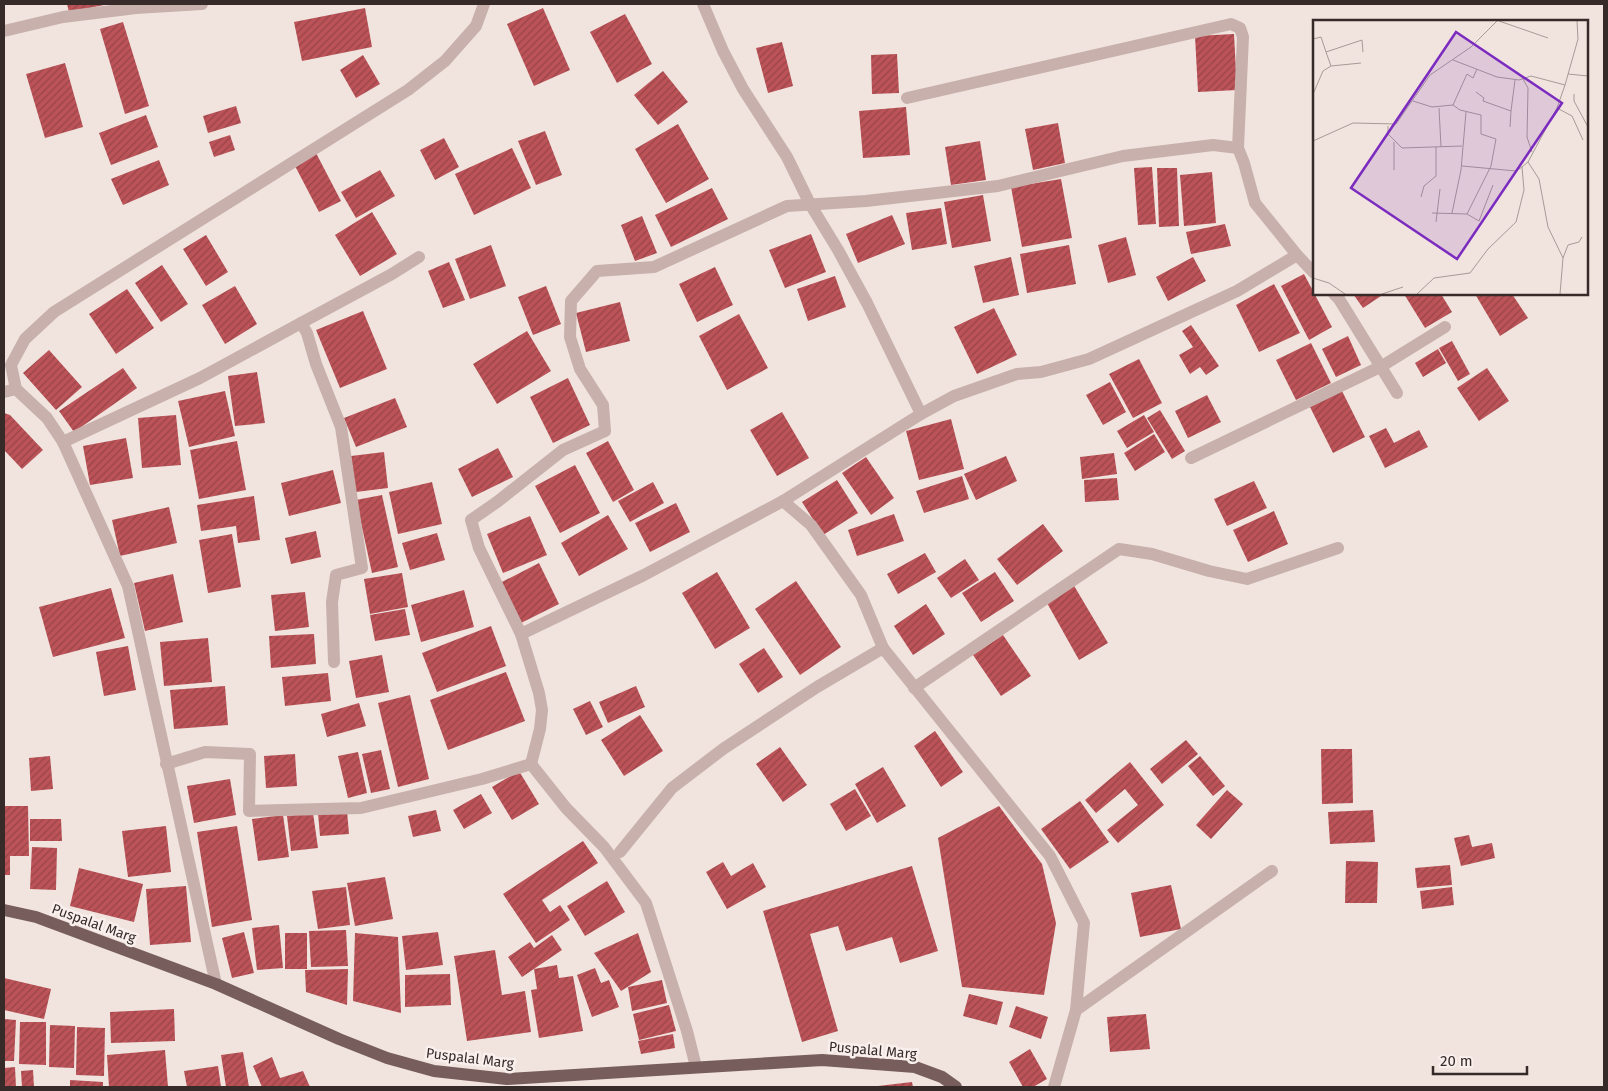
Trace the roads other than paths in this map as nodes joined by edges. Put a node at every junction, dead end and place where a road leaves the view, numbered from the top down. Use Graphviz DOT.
graph roads {
  1 [pos="60,4"];
  2 [pos="202,4"];
  3 [pos="484,4"];
  4 [pos="704,4"];
  5 [pos="63,17"];
  6 [pos="4,31"];
  7 [pos="907,98"];
  8 [pos="1238,148"];
  9 [pos="810,204"];
  10 [pos="1297,255"];
  11 [pos="419,258"];
  12 [pos="1313,272"];
  13 [pos="1335,295"];
  14 [pos="302,322"];
  15 [pos="1446,327"];
  16 [pos="1382,366"];
  17 [pos="10,391"];
  18 [pos="1398,393"];
  19 [pos="921,414"];
  20 [pos="63,442"];
  21 [pos="1191,458"];
  22 [pos="783,501"];
  23 [pos="1338,548"];
  24 [pos="521,634"];
  25 [pos="883,648"];
  26 [pos="334,662"];
  27 [pos="914,688"];
  28 [pos="166,764"];
  29 [pos="531,764"];
  30 [pos="620,852"];
  31 [pos="1272,871"];
  32 [pos="4,910"];
  33 [pos="216,984"];
  34 [pos="1076,1010"];
  35 [pos="696,1067"];
  36 [pos="956,1087"];
  37 [pos="1054,1087"];
  1 -- 5 [label="street"];
  2 -- 5 [label="street"];
  3 -- 17 [label="street"];
  4 -- 9 [label="street"];
  5 -- 6 [label="street"];
  7 -- 8 [label="street"];
  8 -- 9 [label="street"];
  8 -- 10 [label="street"];
  9 -- 19 [label="street"];
  9 -- 24 [label="street"];
  10 -- 12 [label="street"];
  10 -- 19 [label="street"];
  11 -- 14 [label="street"];
  13 -- 16 [label="street"];
  14 -- 20 [label="street"];
  14 -- 26 [label="street"];
  15 -- 16 [label="street"];
  16 -- 18 [label="street"];
  16 -- 21 [label="street"];
  17 -- 20 [label="street"];
  19 -- 22 [label="street"];
  20 -- 28 [label="street"];
  22 -- 24 [label="street"];
  22 -- 25 [label="street"];
  23 -- 27 [label="street"];
  24 -- 29 [label="street"];
  25 -- 27 [label="street"];
  25 -- 30 [label="street"];
  27 -- 34 [label="street"];
  28 -- 29 [label="street"];
  28 -- 33 [label="street"];
  29 -- 35 [label="street"];
  31 -- 34 [label="street"];
  32 -- 33 [label="main road, Puspalal Marg"];
  33 -- 35 [label="main road, Puspalal Marg"];
  34 -- 37 [label="street"];
  35 -- 36 [label="main road, Puspalal Marg"];
}
